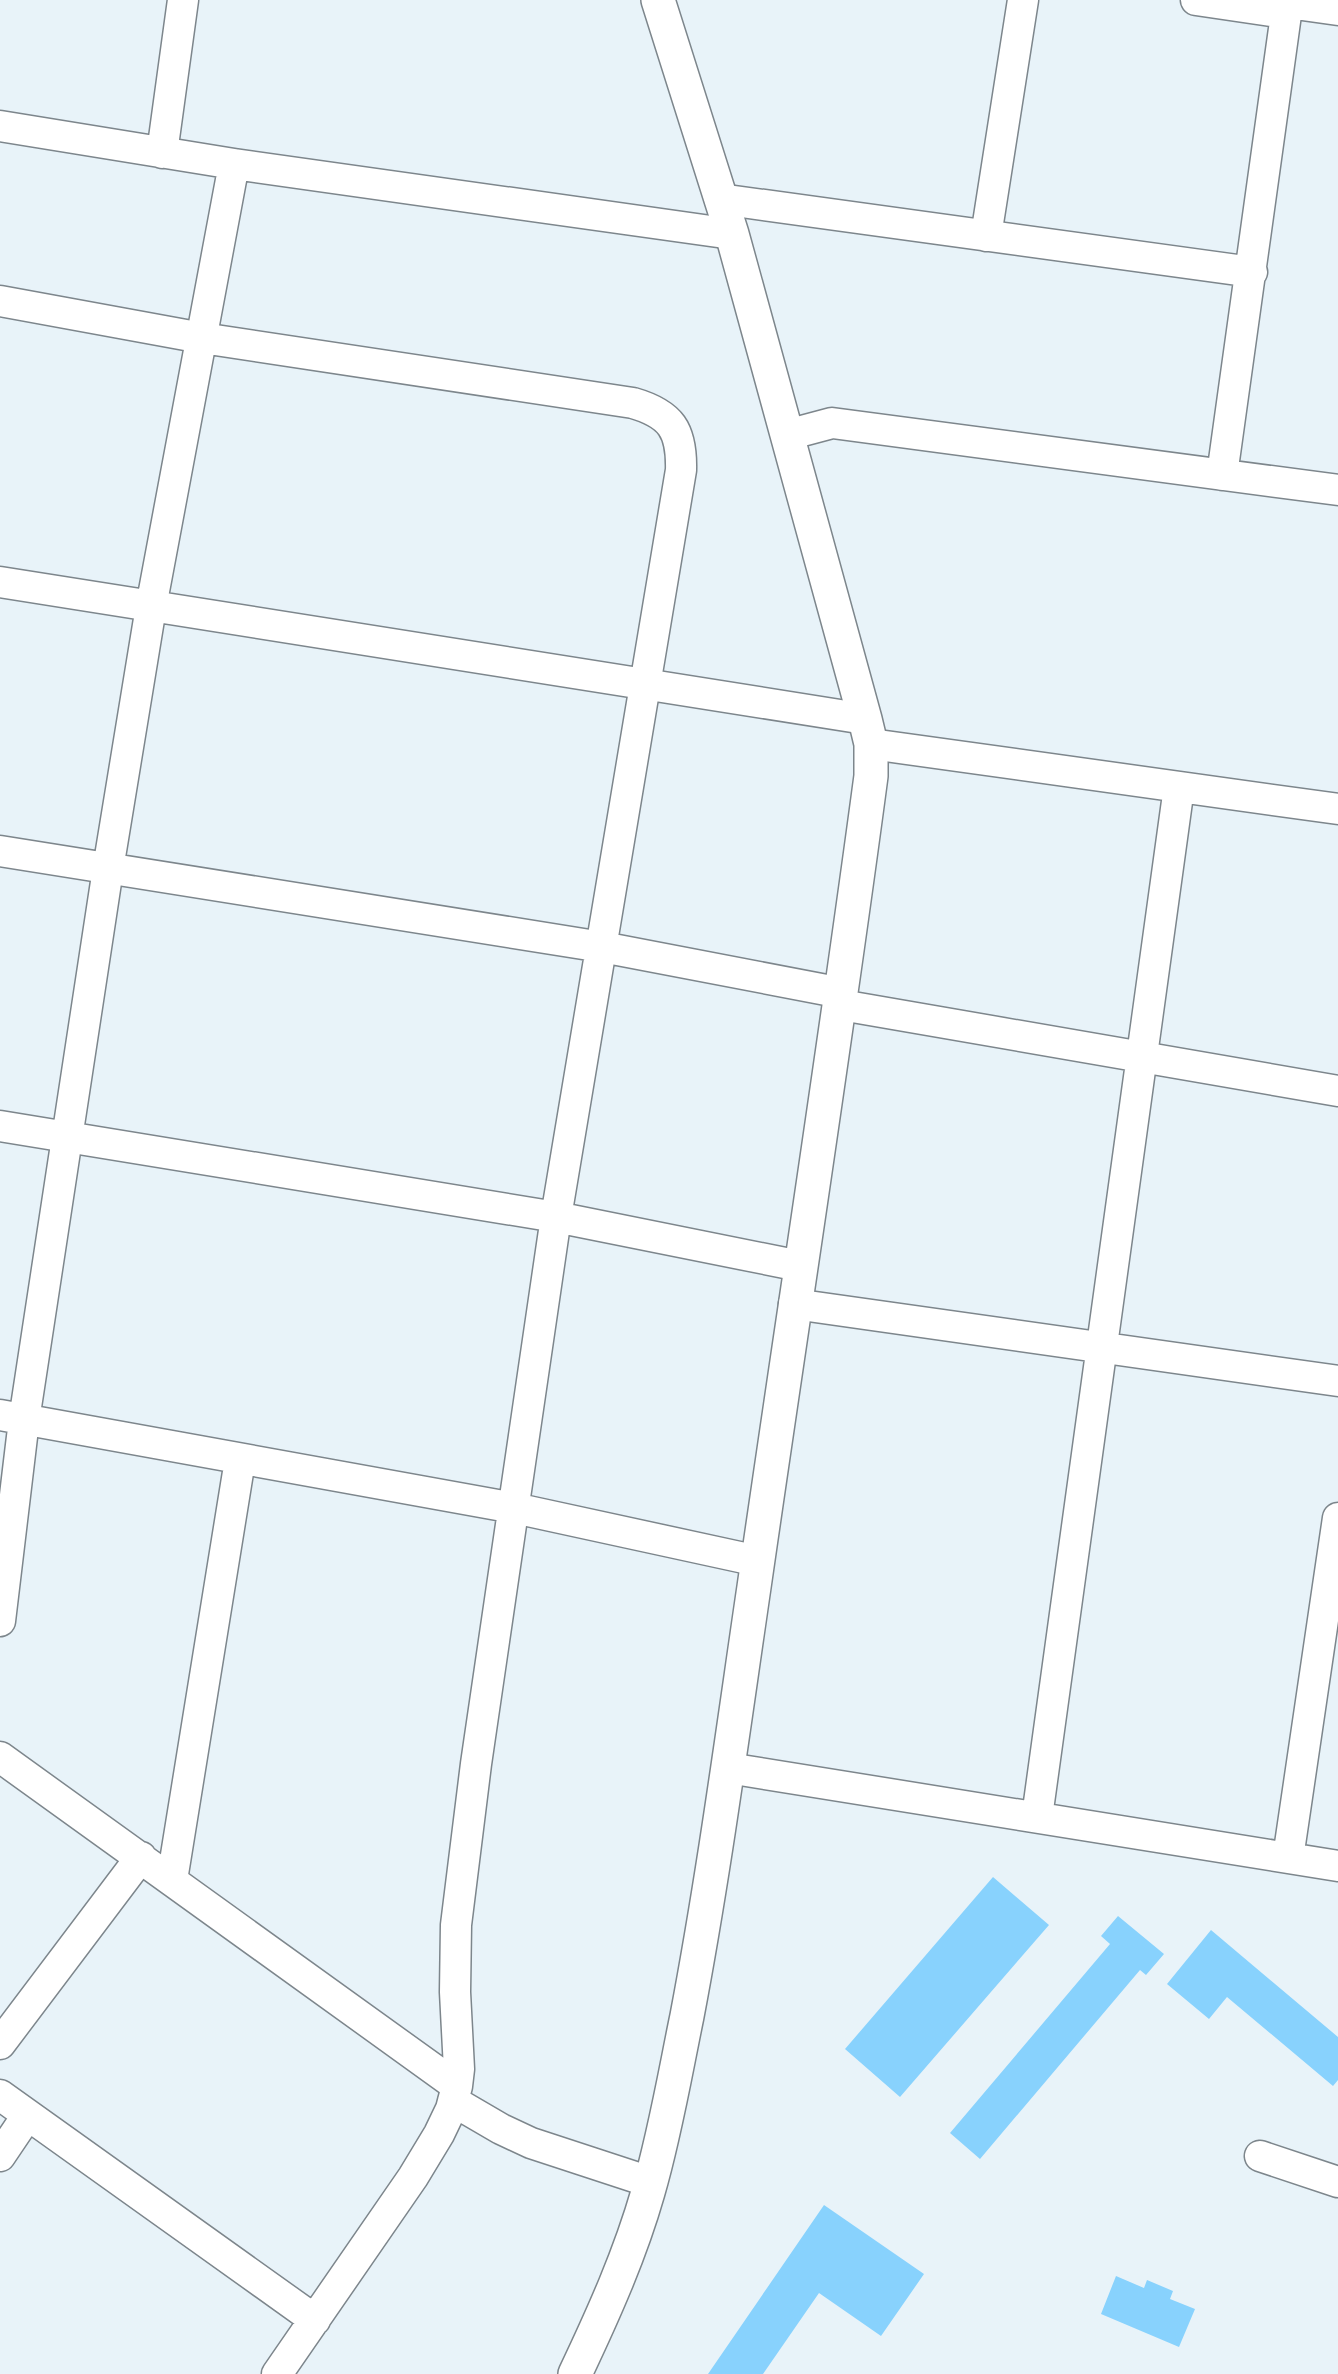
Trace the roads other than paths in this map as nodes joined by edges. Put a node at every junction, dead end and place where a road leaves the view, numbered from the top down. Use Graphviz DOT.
graph roads {
  1 [pos="183,0"];
  2 [pos="658,0"];
  3 [pos="1023,0"];
  4 [pos="1196,0"];
  5 [pos="1287,5"];
  6 [pos="1338,10"];
  7 [pos="0,126"];
  8 [pos="162,153"];
  9 [pos="234,164"];
  10 [pos="720,199"];
  11 [pos="732,234"];
  12 [pos="986,236"];
  13 [pos="1252,272"];
  14 [pos="0,301"];
  15 [pos="202,338"];
  16 [pos="787,435"];
  17 [pos="1222,475"];
  18 [pos="1338,490"];
  19 [pos="0,582"];
  20 [pos="151,607"];
  21 [pos="645,683"];
  22 [pos="868,731"];
  23 [pos="1179,787"];
  24 [pos="1338,809"];
  25 [pos="0,851"];
  26 [pos="108,868"];
  27 [pos="602,947"];
  28 [pos="841,999"];
  29 [pos="1142,1057"];
  30 [pos="1338,1091"];
  31 [pos="0,1126"];
  32 [pos="68,1137"];
  33 [pos="556,1217"];
  34 [pos="800,1266"];
  35 [pos="794,1304"];
  36 [pos="1102,1348"];
  37 [pos="1338,1381"];
  38 [pos="12,1418"];
  39 [pos="240,1460"];
  40 [pos="514,1508"];
  41 [pos="1338,1518"];
  42 [pos="758,1560"];
  43 [pos="0,1621"];
  44 [pos="1328,1659"];
  45 [pos="0,1756"];
  46 [pos="728,1768"];
  47 [pos="1037,1817"];
  48 [pos="141,1857"];
  49 [pos="1288,1858"];
  50 [pos="1338,1866"];
  51 [pos="172,1880"];
  52 [pos="0,2044"];
  53 [pos="455,2094"];
  54 [pos="0,2095"];
  55 [pos="27,2116"];
  56 [pos="0,2156"];
  57 [pos="1260,2156"];
  58 [pos="650,2182"];
  59 [pos="1338,2182"];
  60 [pos="315,2320"];
  61 [pos="277,2374"];
  62 [pos="575,2374"];
  1 -- 8 [label="street"];
  2 -- 10 [label="street"];
  3 -- 12 [label="street"];
  4 -- 5 [label="street"];
  5 -- 6 [label="street"];
  5 -- 13 [label="street"];
  7 -- 8 [label="street"];
  8 -- 9 [label="street"];
  9 -- 11 [label="street"];
  9 -- 15 [label="street"];
  10 -- 11 [label="street"];
  10 -- 12 [label="street"];
  11 -- 16 [label="street"];
  12 -- 13 [label="street"];
  13 -- 17 [label="street"];
  14 -- 15 [label="street"];
  15 -- 20 [label="street"];
  15 -- 21 [label="street"];
  16 -- 17 [label="street"];
  16 -- 22 [label="street"];
  17 -- 18 [label="street"];
  19 -- 20 [label="street"];
  20 -- 21 [label="street"];
  20 -- 26 [label="street"];
  21 -- 22 [label="street"];
  21 -- 27 [label="street"];
  22 -- 23 [label="street"];
  22 -- 28 [label="street"];
  23 -- 24 [label="street"];
  23 -- 29 [label="street"];
  25 -- 26 [label="street"];
  26 -- 27 [label="street"];
  26 -- 32 [label="street"];
  27 -- 28 [label="street"];
  27 -- 33 [label="street"];
  28 -- 29 [label="street"];
  28 -- 34 [label="street"];
  29 -- 30 [label="street"];
  29 -- 36 [label="street"];
  31 -- 32 [label="street"];
  32 -- 33 [label="street"];
  32 -- 38 [label="street"];
  33 -- 34 [label="street"];
  33 -- 40 [label="street"];
  34 -- 35 [label="street"];
  35 -- 36 [label="street"];
  35 -- 42 [label="street"];
  36 -- 37 [label="street"];
  36 -- 47 [label="street"];
  38 -- 39 [label="street"];
  38 -- 43 [label="street"];
  39 -- 40 [label="street"];
  39 -- 51 [label="street"];
  40 -- 42 [label="street"];
  40 -- 53 [label="street"];
  41 -- 44 [label="street"];
  42 -- 46 [label="street"];
  44 -- 49 [label="street"];
  45 -- 48 [label="street"];
  46 -- 47 [label="street"];
  46 -- 58 [label="street"];
  47 -- 49 [label="street"];
  48 -- 51 [label="street"];
  48 -- 52 [label="street"];
  49 -- 50 [label="street"];
  51 -- 53 [label="street"];
  53 -- 58 [label="street"];
  53 -- 60 [label="street"];
  54 -- 55 [label="street"];
  55 -- 56 [label="street"];
  55 -- 60 [label="street"];
  57 -- 59 [label="street"];
  58 -- 62 [label="street"];
  60 -- 61 [label="street"];
}
